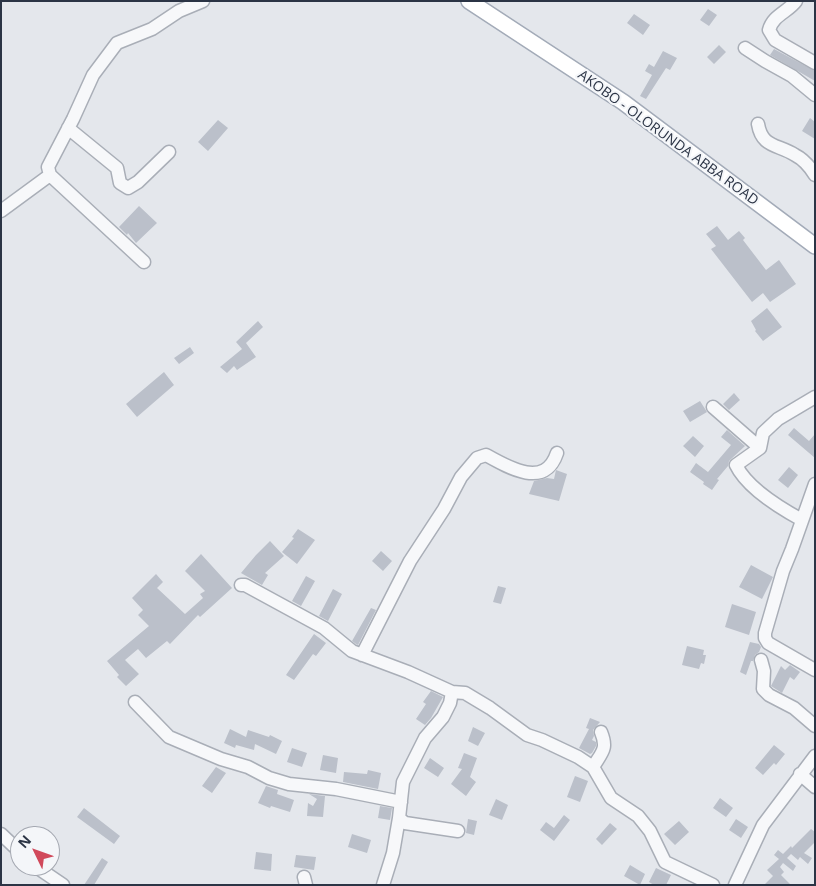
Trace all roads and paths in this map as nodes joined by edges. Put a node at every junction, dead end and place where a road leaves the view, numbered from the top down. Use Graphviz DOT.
graph roads {
  1 [pos="203,1"];
  2 [pos="469,1"];
  3 [pos="796,1"];
  4 [pos="745,48"];
  5 [pos="815,63"];
  6 [pos="815,95"];
  7 [pos="758,124"];
  8 [pos="68,128"];
  9 [pos="169,152"];
  10 [pos="50,175"];
  11 [pos="815,175"];
  12 [pos="1,211"];
  13 [pos="815,246"];
  14 [pos="144,262"];
  15 [pos="815,397"];
  16 [pos="713,407"];
  17 [pos="760,448"];
  18 [pos="557,453"];
  19 [pos="815,484"];
  20 [pos="802,520"];
  21 [pos="241,585"];
  22 [pos="362,655"];
  23 [pos="761,660"];
  24 [pos="815,670"];
  25 [pos="452,692"];
  26 [pos="135,702"];
  27 [pos="815,726"];
  28 [pos="601,732"];
  29 [pos="815,756"];
  30 [pos="593,767"];
  31 [pos="800,774"];
  32 [pos="815,787"];
  33 [pos="401,802"];
  34 [pos="399,818"];
  35 [pos="458,831"];
  36 [pos="50,876"];
  37 [pos="63,885"];
  38 [pos="383,885"];
  39 [pos="712,885"];
  40 [pos="735,885"];
  1 -- 8 [label="street"];
  2 -- 13 [label="main road, AKOBO - OLORUNDA ABBA ROAD"];
  3 -- 5 [label="street"];
  4 -- 6 [label="street"];
  7 -- 11 [label="street"];
  8 -- 9 [label="street"];
  8 -- 10 [label="street"];
  10 -- 12 [label="street"];
  10 -- 14 [label="street"];
  15 -- 17 [label="street"];
  16 -- 17 [label="street"];
  17 -- 20 [label="street"];
  18 -- 22 [label="street"];
  19 -- 20 [label="street"];
  20 -- 24 [label="street"];
  21 -- 22 [label="street"];
  22 -- 25 [label="street"];
  23 -- 27 [label="street"];
  25 -- 30 [label="street"];
  25 -- 33 [label="street"];
  26 -- 33 [label="street"];
  28 -- 30 [label="street"];
  29 -- 31 [label="street"];
  30 -- 39 [label="street"];
  31 -- 32 [label="street"];
  31 -- 40 [label="street"];
  33 -- 34 [label="street"];
  34 -- 35 [label="street"];
  34 -- 38 [label="street"];
  36 -- 37 [label="street"];
}
